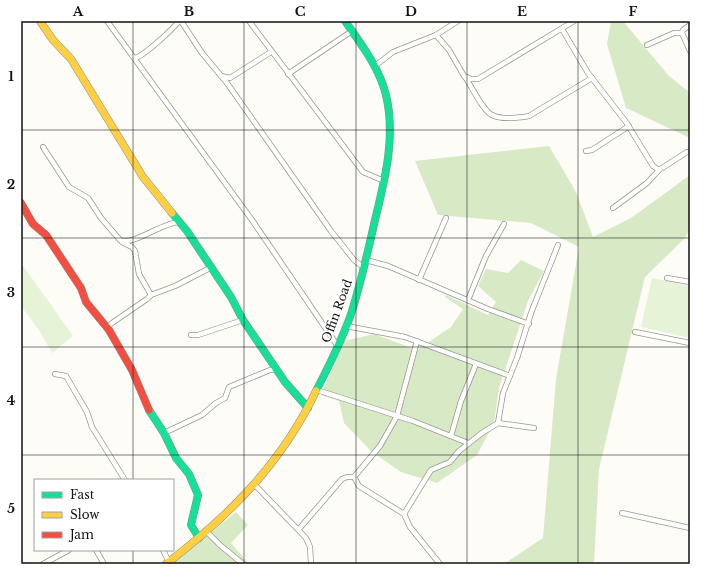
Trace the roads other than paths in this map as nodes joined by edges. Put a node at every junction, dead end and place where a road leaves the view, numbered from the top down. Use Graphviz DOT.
graph roads {
  1 [pos="40,21"];
  2 [pos="108,21"];
  3 [pos="180,21"];
  4 [pos="249,21"];
  5 [pos="345,21"];
  6 [pos="458,21"];
  7 [pos="574,21"];
  8 [pos="690,25"];
  9 [pos="562,29"];
  10 [pos="352,31"];
  11 [pos="682,33"];
  12 [pos="436,35"];
  13 [pos="647,45"];
  14 [pos="690,51"];
  15 [pos="271,52"];
  16 [pos="135,58"];
  17 [pos="375,66"];
  18 [pos="288,74"];
  19 [pos="220,76"];
  20 [pos="464,76"];
  21 [pos="592,78"];
  22 [pos="629,126"];
  23 [pos="43,147"];
  24 [pos="586,151"];
  25 [pos="687,152"];
  26 [pos="659,170"];
  27 [pos="384,181"];
  28 [pos="21,203"];
  29 [pos="613,208"];
  30 [pos="446,218"];
  31 [pos="180,222"];
  32 [pos="504,224"];
  33 [pos="121,240"];
  34 [pos="558,245"];
  35 [pos="366,260"];
  36 [pos="212,267"];
  37 [pos="364,268"];
  38 [pos="667,278"];
  39 [pos="419,280"];
  40 [pos="690,282"];
  41 [pos="151,295"];
  42 [pos="468,300"];
  43 [pos="243,320"];
  44 [pos="529,324"];
  45 [pos="346,326"];
  46 [pos="109,330"];
  47 [pos="635,332"];
  48 [pos="191,335"];
  49 [pos="417,341"];
  50 [pos="690,343"];
  51 [pos="337,345"];
  52 [pos="476,364"];
  53 [pos="277,369"];
  54 [pos="55,374"];
  55 [pos="510,376"];
  56 [pos="317,390"];
  57 [pos="308,408"];
  58 [pos="397,416"];
  59 [pos="498,423"];
  60 [pos="534,428"];
  61 [pos="164,433"];
  62 [pos="451,436"];
  63 [pos="468,444"];
  64 [pos="354,477"];
  65 [pos="124,479"];
  66 [pos="254,484"];
  67 [pos="622,512"];
  68 [pos="404,514"];
  69 [pos="690,528"];
  70 [pos="299,529"];
  71 [pos="207,532"];
  72 [pos="199,538"];
  73 [pos="67,551"];
  74 [pos="97,551"];
  75 [pos="163,551"];
  76 [pos="168,563"];
  77 [pos="43,564"];
  78 [pos="104,564"];
  79 [pos="243,564"];
  80 [pos="311,564"];
  81 [pos="440,564"];
  1 -- 31 [label="street"];
  2 -- 16 [label="street"];
  3 -- 16 [label="street"];
  3 -- 19 [label="street"];
  4 -- 15 [label="street"];
  5 -- 10 [label="street, Offin Road"];
  6 -- 12 [label="street"];
  7 -- 9 [label="street"];
  8 -- 11 [label="street"];
  9 -- 20 [label="street"];
  9 -- 21 [label="street"];
  10 -- 17 [label="street, Offin Road"];
  10 -- 18 [label="street"];
  11 -- 13 [label="street"];
  11 -- 14 [label="street"];
  12 -- 17 [label="street"];
  12 -- 20 [label="street"];
  15 -- 18 [label="street"];
  15 -- 19 [label="street"];
  16 -- 51 [label="street"];
  17 -- 27 [label="street, Offin Road"];
  18 -- 27 [label="street"];
  19 -- 37 [label="street"];
  20 -- 21 [label="street"];
  21 -- 22 [label="street"];
  22 -- 24 [label="street"];
  22 -- 26 [label="street"];
  23 -- 33 [label="street"];
  25 -- 26 [label="street"];
  26 -- 29 [label="street"];
  27 -- 35 [label="street, Offin Road"];
  28 -- 46 [label="street"];
  30 -- 39 [label="street"];
  31 -- 33 [label="street"];
  31 -- 36 [label="street"];
  32 -- 42 [label="street"];
  33 -- 41 [label="street"];
  34 -- 44 [label="street"];
  35 -- 37 [label="street, Offin Road"];
  35 -- 39 [label="street"];
  36 -- 41 [label="street"];
  36 -- 43 [label="street"];
  37 -- 45 [label="street, Offin Road"];
  38 -- 40 [label="street"];
  39 -- 42 [label="street"];
  41 -- 46 [label="street"];
  42 -- 44 [label="street"];
  43 -- 48 [label="street"];
  43 -- 53 [label="street"];
  44 -- 55 [label="street"];
  45 -- 49 [label="street"];
  45 -- 51 [label="street, Offin Road"];
  46 -- 61 [label="street"];
  47 -- 50 [label="street"];
  49 -- 52 [label="street"];
  49 -- 58 [label="street"];
  51 -- 56 [label="street, Offin Road"];
  52 -- 55 [label="street"];
  52 -- 62 [label="street"];
  53 -- 57 [label="street"];
  53 -- 61 [label="street"];
  54 -- 65 [label="street"];
  55 -- 59 [label="street"];
  56 -- 57 [label="street, Offin Road"];
  56 -- 58 [label="street"];
  57 -- 66 [label="street, Offin Road"];
  58 -- 62 [label="street"];
  58 -- 64 [label="street"];
  59 -- 60 [label="street"];
  59 -- 63 [label="street"];
  61 -- 72 [label="street"];
  62 -- 63 [label="street"];
  63 -- 68 [label="street"];
  64 -- 68 [label="street"];
  64 -- 70 [label="street"];
  66 -- 70 [label="street"];
  66 -- 71 [label="street, Offin Road"];
  67 -- 69 [label="street"];
  68 -- 81 [label="street"];
  70 -- 80 [label="street"];
  71 -- 72 [label="street, Offin Road"];
  71 -- 79 [label="street"];
  72 -- 76 [label="street, Offin Road"];
  73 -- 77 [label="street"];
  74 -- 78 [label="street"];
  75 -- 76 [label="street"];
}
